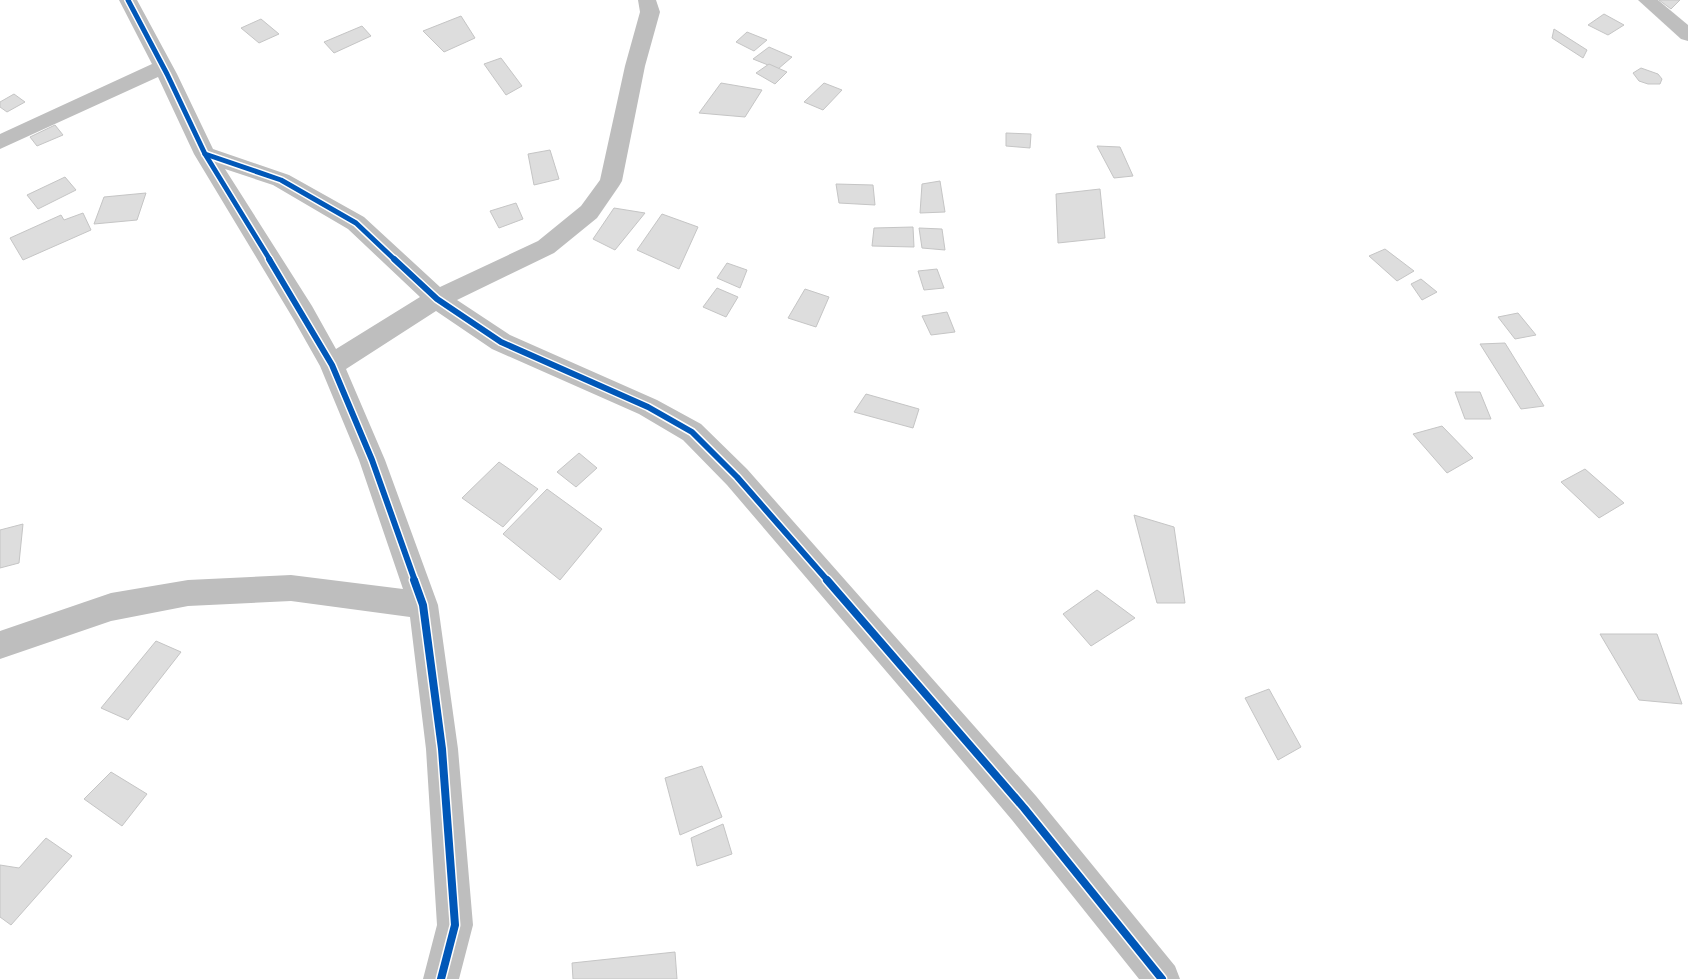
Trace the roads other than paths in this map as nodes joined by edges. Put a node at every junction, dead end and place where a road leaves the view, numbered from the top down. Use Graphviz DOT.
graph roads {
  1 [pos="128,0"];
  2 [pos="647,0"];
  3 [pos="1647,0"];
  4 [pos="1688,35"];
  5 [pos="163,67"];
  6 [pos="0,142"];
  7 [pos="206,154"];
  8 [pos="437,299"];
  9 [pos="332,365"];
  10 [pos="423,606"];
  11 [pos="0,644"];
  12 [pos="455,925"];
  13 [pos="440,979"];
  14 [pos="459,979"];
  15 [pos="1162,979"];
  1 -- 5 [label="street"];
  2 -- 8 [label="street"];
  3 -- 4 [label="street"];
  5 -- 6 [label="street"];
  5 -- 7 [label="street"];
  7 -- 8 [label="street"];
  7 -- 9 [label="street"];
  8 -- 9 [label="street"];
  8 -- 15 [label="street"];
  9 -- 10 [label="street"];
  10 -- 11 [label="street"];
  10 -- 12 [label="street"];
  12 -- 13 [label="street"];
  12 -- 14 [label="street"];
}
